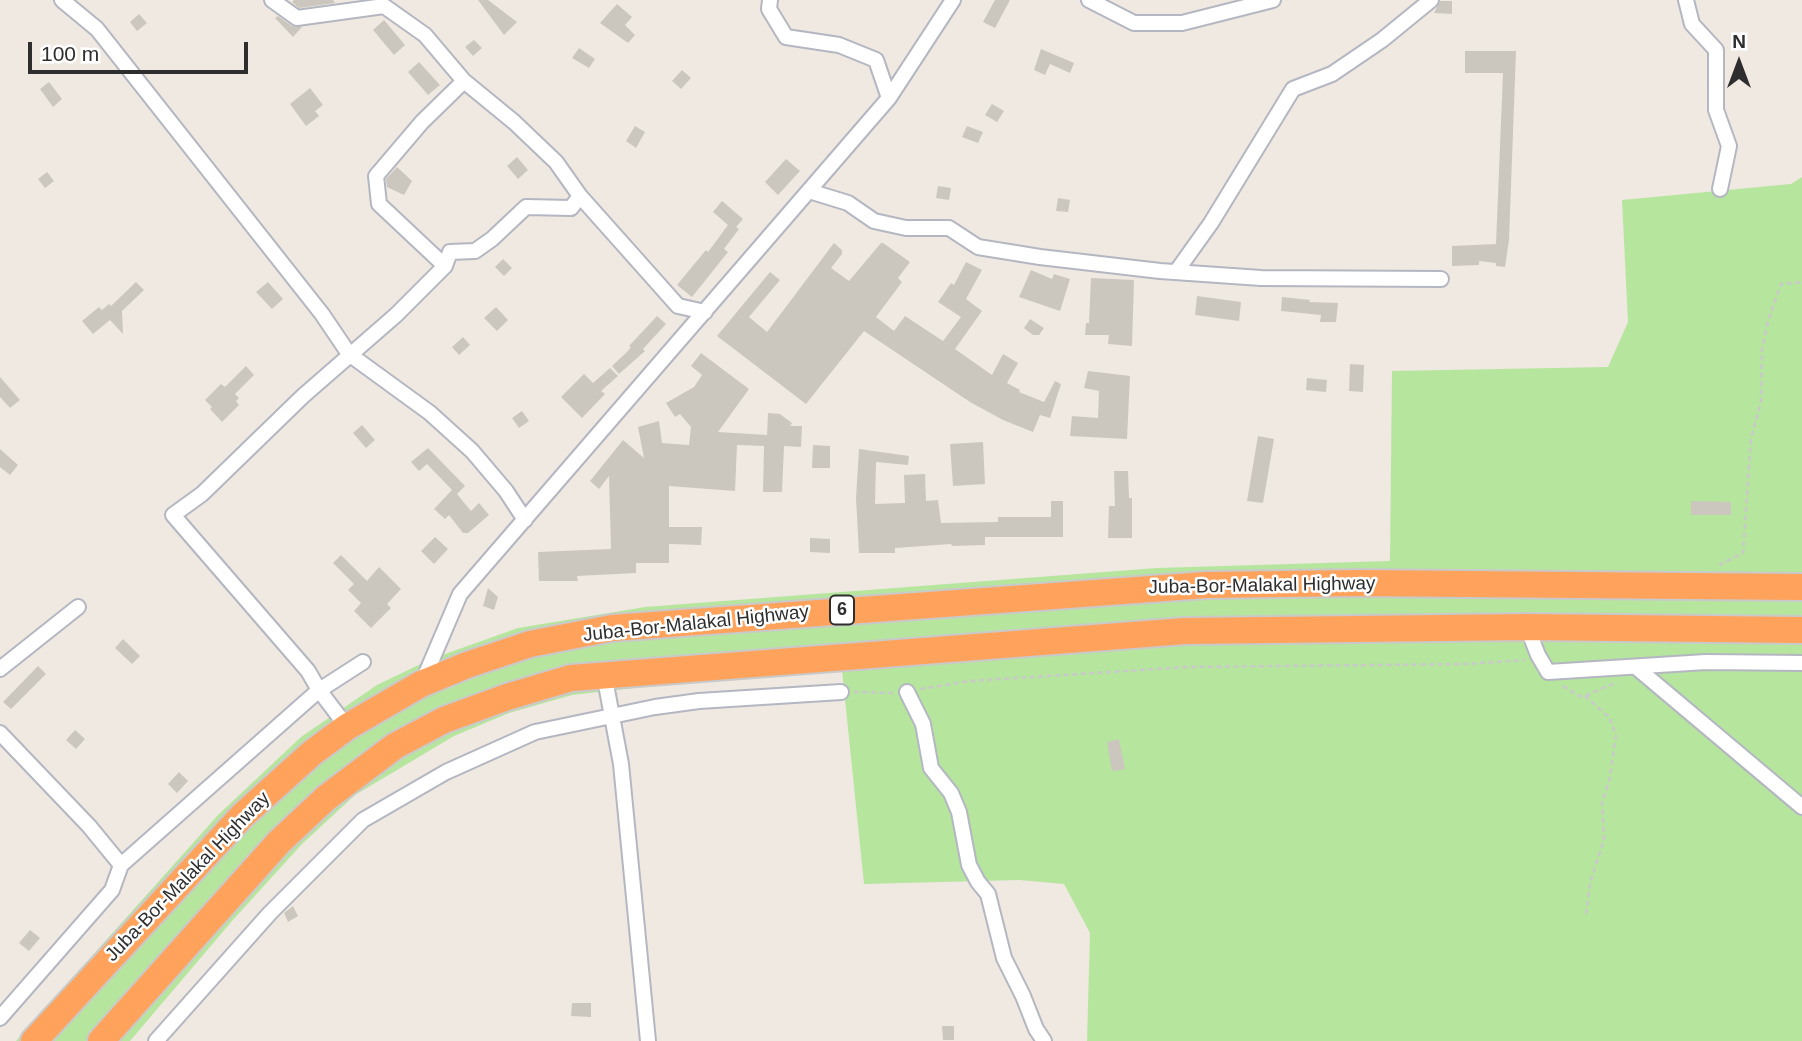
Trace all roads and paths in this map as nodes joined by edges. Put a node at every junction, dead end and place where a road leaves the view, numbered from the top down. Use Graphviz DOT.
graph roads {
  1 [pos="62,0"];
  2 [pos="272,0"];
  3 [pos="953,0"];
  4 [pos="1089,0"];
  5 [pos="1273,0"];
  6 [pos="1686,0"];
  7 [pos="1432,1"];
  8 [pos="767,3"];
  9 [pos="464,81"];
  10 [pos="889,98"];
  11 [pos="1720,189"];
  12 [pos="809,191"];
  13 [pos="580,196"];
  14 [pos="445,265"];
  15 [pos="1176,272"];
  16 [pos="1441,279"];
  17 [pos="1802,282"];
  18 [pos="705,312"];
  19 [pos="349,354"];
  20 [pos="525,520"];
  21 [pos="1718,565"];
  22 [pos="1646,584"];
  23 [pos="1802,587"];
  24 [pos="78,607"];
  25 [pos="1527,627"];
  26 [pos="1644,629"];
  27 [pos="1802,630"];
  28 [pos="1538,655"];
  29 [pos="363,662"];
  30 [pos="1802,663"];
  31 [pos="1637,668"];
  32 [pos="0,669"];
  33 [pos="604,674"];
  34 [pos="421,684"];
  35 [pos="841,692"];
  36 [pos="907,692"];
  37 [pos="1585,696"];
  38 [pos="611,716"];
  39 [pos="347,727"];
  40 [pos="0,733"];
  41 [pos="1802,807"];
  42 [pos="121,865"];
  43 [pos="1586,916"];
  44 [pos="0,1018"];
  45 [pos="34,1041"];
  46 [pos="101,1041"];
  47 [pos="156,1041"];
  48 [pos="648,1041"];
  49 [pos="1044,1041"];
  1 -- 19 [label="street"];
  2 -- 9 [label="street"];
  3 -- 10 [label="street"];
  4 -- 5 [label="street"];
  6 -- 11 [label="street"];
  7 -- 15 [label="street"];
  8 -- 10 [label="street"];
  9 -- 13 [label="street"];
  9 -- 14 [label="street"];
  10 -- 12 [label="street"];
  12 -- 15 [label="street"];
  12 -- 18 [label="street"];
  13 -- 14 [label="street"];
  13 -- 18 [label="street"];
  14 -- 19 [label="street"];
  15 -- 16 [label="street"];
  17 -- 21 [label="path"];
  18 -- 20 [label="street"];
  19 -- 20 [label="street"];
  19 -- 39 [label="street"];
  20 -- 34 [label="street"];
  22 -- 23 [label="highway, Juba-Bor-Malakal Highway / 6"];
  22 -- 26 [label="highway"];
  22 -- 34 [label="highway, Juba-Bor-Malakal Highway / 6"];
  24 -- 32 [label="street"];
  25 -- 26 [label="highway"];
  25 -- 28 [label="street"];
  25 -- 33 [label="highway"];
  26 -- 27 [label="highway"];
  28 -- 31 [label="street"];
  28 -- 36 [label="path"];
  29 -- 42 [label="street"];
  30 -- 31 [label="street"];
  31 -- 41 [label="street"];
  33 -- 38 [label="street"];
  33 -- 46 [label="highway"];
  34 -- 39 [label="highway, Juba-Bor-Malakal Highway / 6"];
  35 -- 36 [label="path"];
  35 -- 38 [label="street"];
  36 -- 49 [label="street"];
  37 -- 43 [label="path"];
  38 -- 47 [label="street"];
  38 -- 48 [label="street"];
  39 -- 45 [label="highway, Juba-Bor-Malakal Highway / 6"];
  40 -- 42 [label="street"];
  42 -- 44 [label="street"];
}
